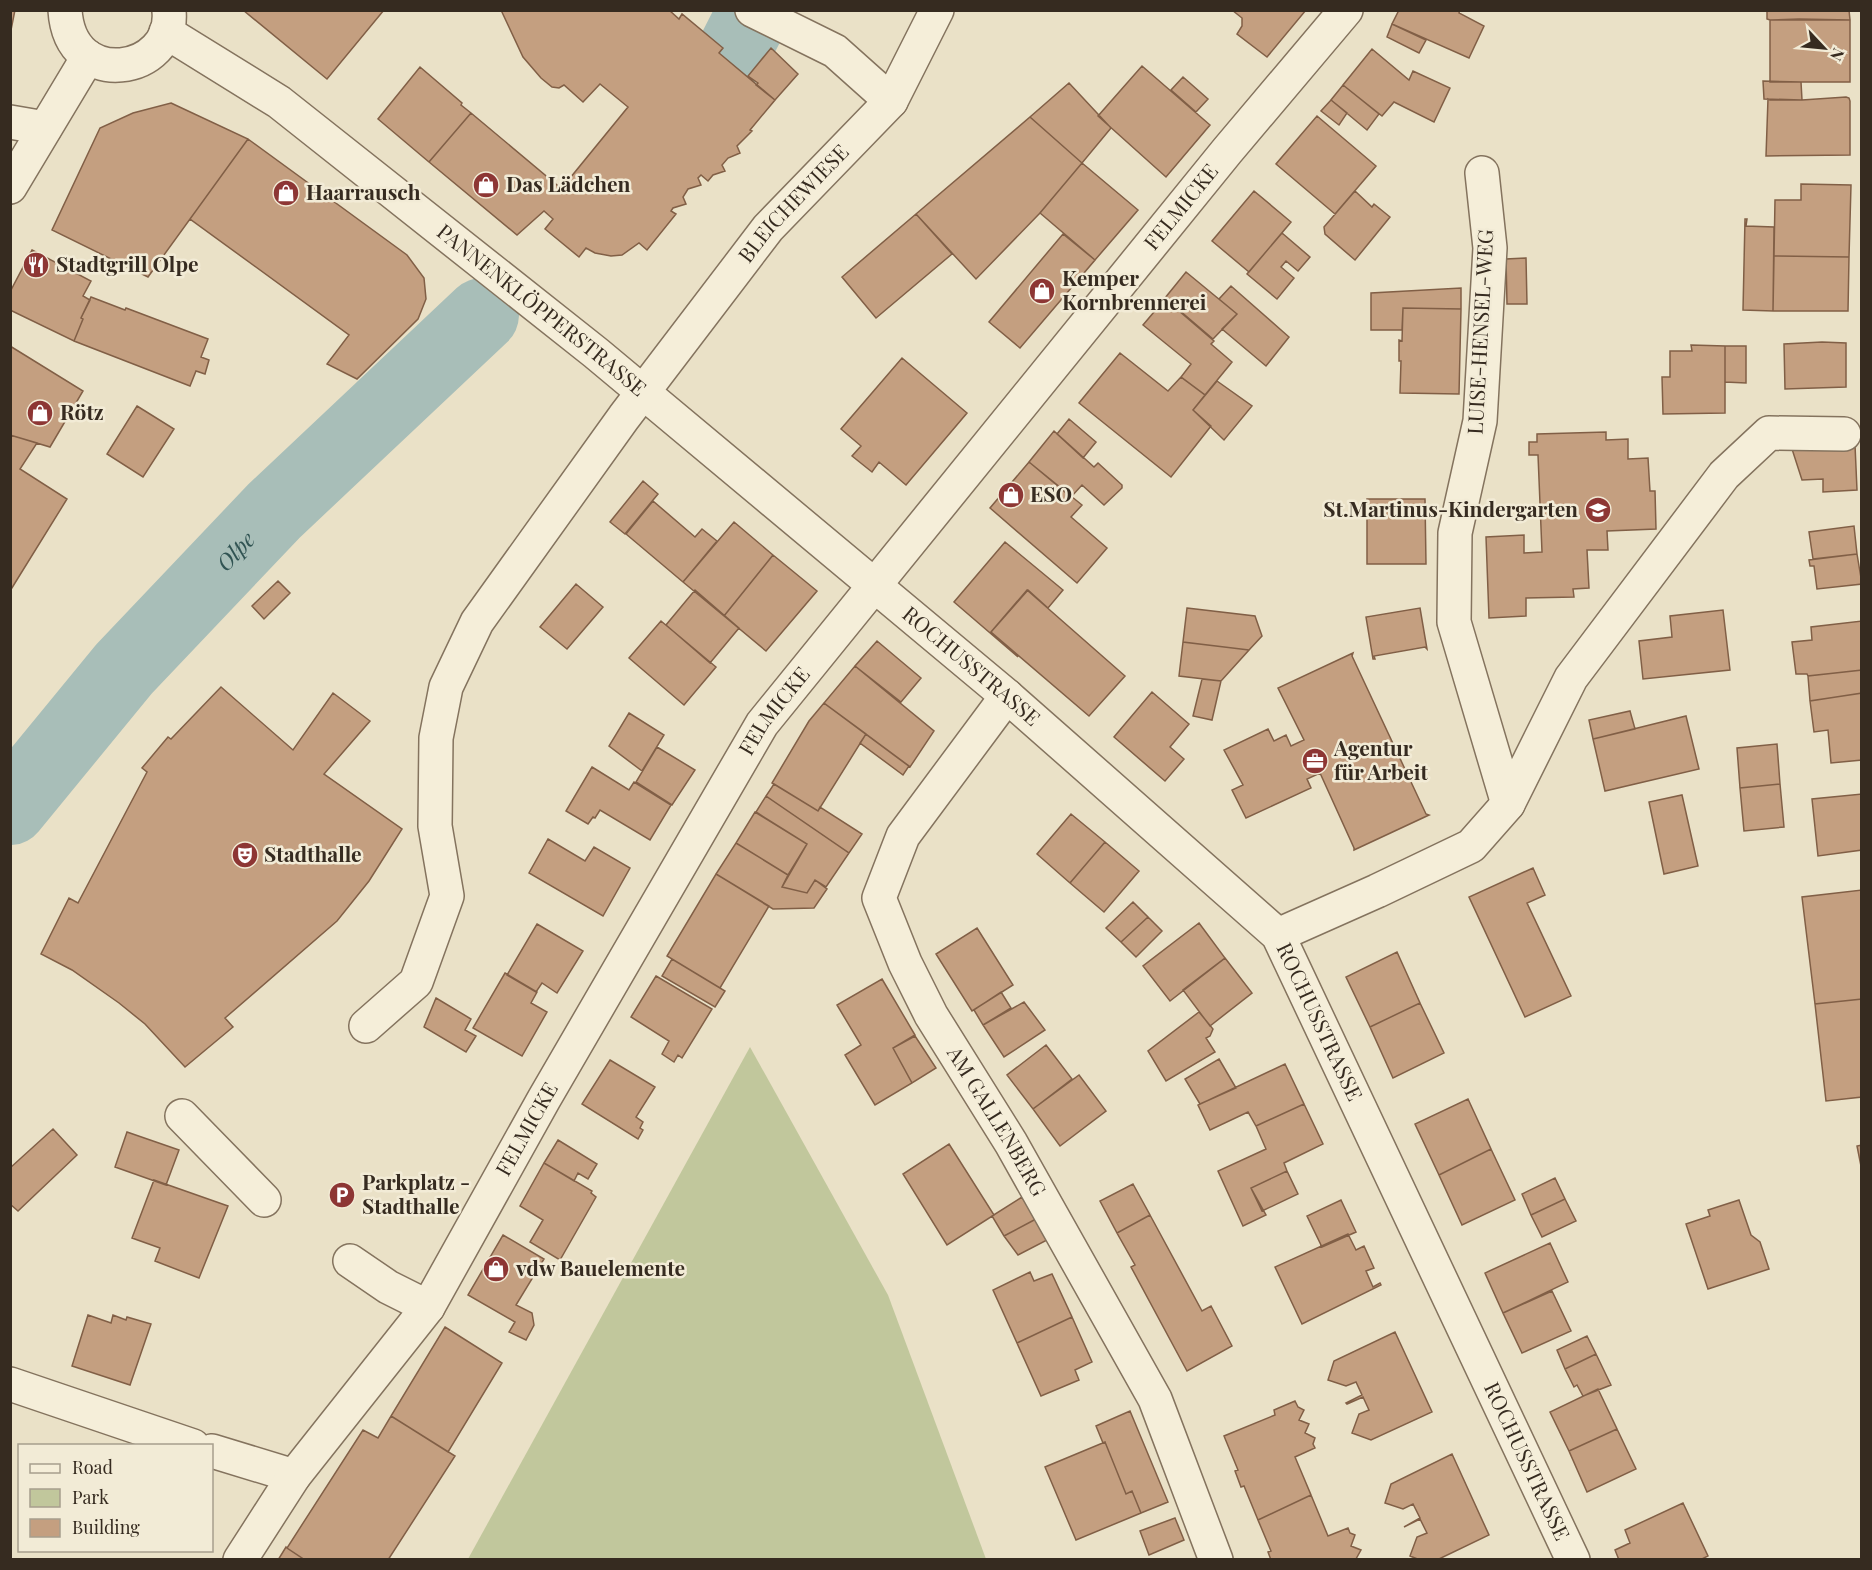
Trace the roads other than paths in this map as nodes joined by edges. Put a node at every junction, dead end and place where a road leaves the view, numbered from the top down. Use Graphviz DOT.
graph roads {
  1 [pos="65,10"];
  2 [pos="937,10"];
  3 [pos="1346,10"];
  4 [pos="763,15"];
  5 [pos="168,21"];
  6 [pos="88,57"];
  7 [pos="891,101"];
  8 [pos="10,122"];
  9 [pos="45,128"];
  10 [pos="1482,173"];
  11 [pos="10,187"];
  12 [pos="641,393"];
  13 [pos="1844,435"];
  14 [pos="874,585"];
  15 [pos="1007,696"];
  16 [pos="1508,804"];
  17 [pos="1278,935"];
  18 [pos="366,1026"];
  19 [pos="182,1116"];
  20 [pos="264,1200"];
  21 [pos="350,1261"];
  22 [pos="428,1306"];
  23 [pos="13,1385"];
  24 [pos="188,1444"];
  25 [pos="213,1451"];
  26 [pos="294,1476"];
  27 [pos="240,1560"];
  28 [pos="1216,1560"];
  29 [pos="1573,1560"];
  1 -- 6 [label="street"];
  2 -- 7 [label="street, BLEICHEWIESE"];
  3 -- 14 [label="street, FELMICKE"];
  4 -- 7 [label="street"];
  5 -- 6 [label="street"];
  5 -- 12 [label="street, PANNENKLÖPPERSTRASSE"];
  6 -- 9 [label="street"];
  7 -- 12 [label="street, BLEICHEWIESE"];
  8 -- 9 [label="street"];
  9 -- 11 [label="street"];
  10 -- 16 [label="street, LUISE-HENSEL-WEG"];
  12 -- 14 [label="street, PANNENKLÖPPERSTRASSE"];
  12 -- 18 [label="street, BLEICHEWIESE"];
  13 -- 16 [label="street"];
  14 -- 15 [label="street, ROCHUSSTRASSE"];
  14 -- 22 [label="street, FELMICKE"];
  15 -- 17 [label="street, ROCHUSSTRASSE"];
  15 -- 28 [label="street, AM GALLENBERG"];
  16 -- 17 [label="street"];
  17 -- 29 [label="street, ROCHUSSTRASSE"];
  19 -- 20 [label="street"];
  21 -- 22 [label="street"];
  22 -- 26 [label="street, FELMICKE"];
  23 -- 24 [label="street"];
  25 -- 26 [label="street"];
  26 -- 27 [label="street, FELMICKE"];
}
